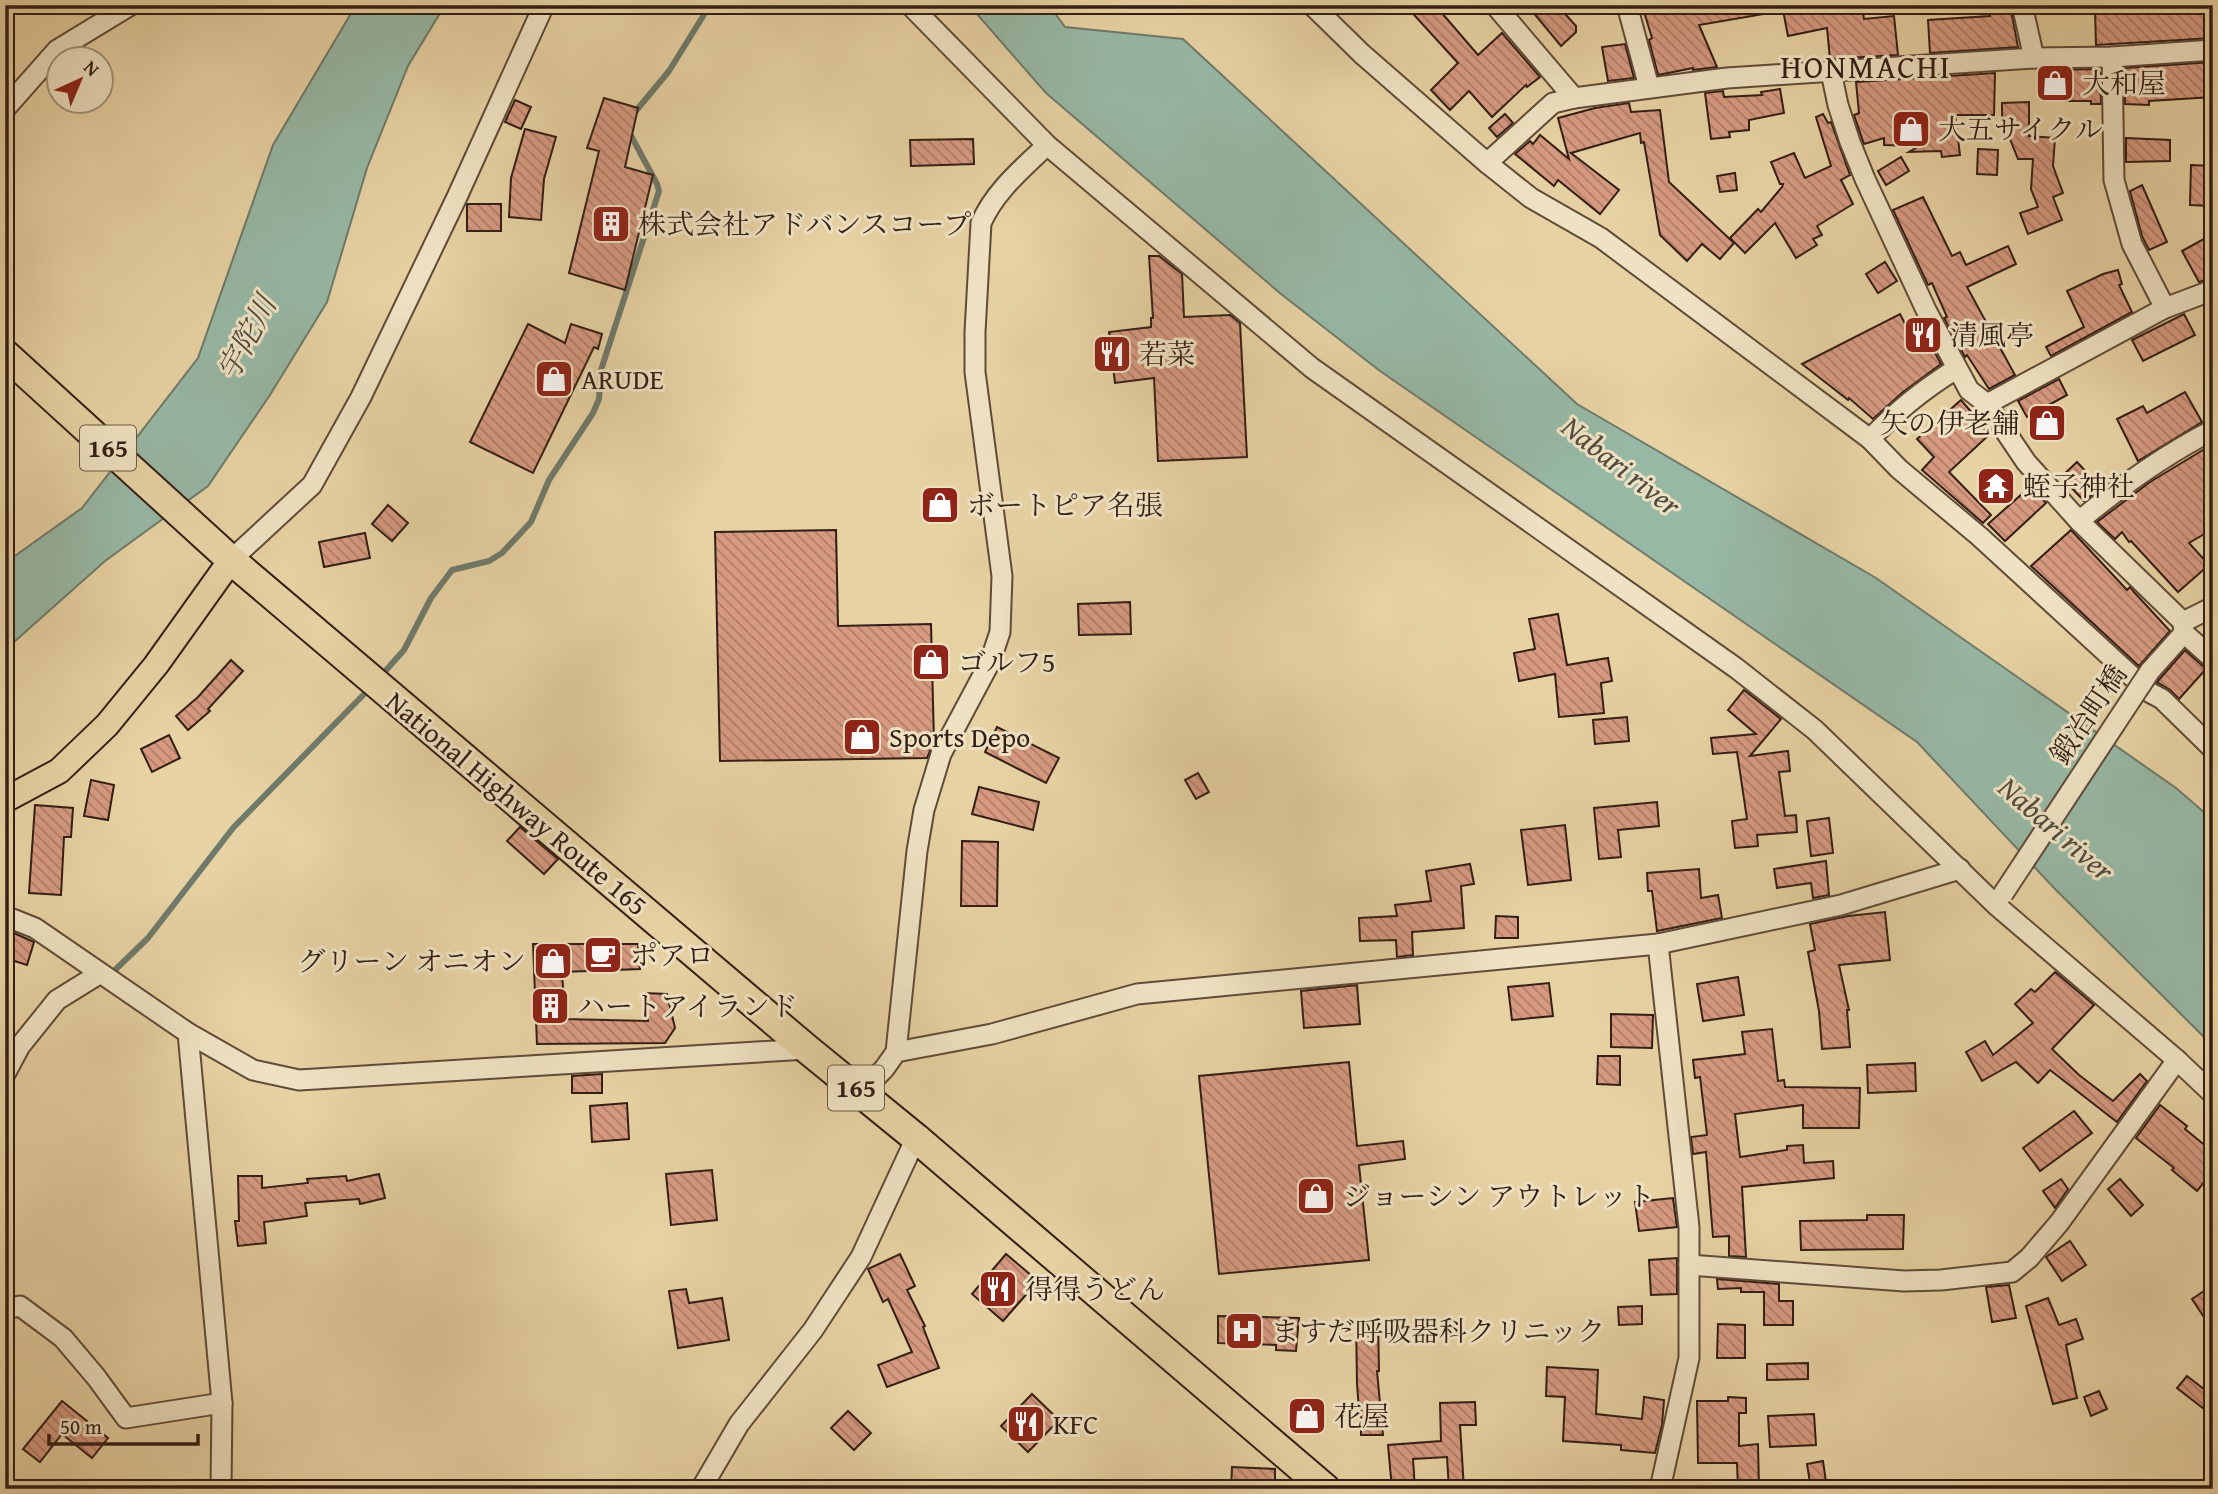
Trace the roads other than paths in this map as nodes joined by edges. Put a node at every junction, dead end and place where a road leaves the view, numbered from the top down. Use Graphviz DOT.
graph roads {
  1 [pos="131,5"];
  2 [pos="544,5"];
  3 [pos="911,5"];
  4 [pos="1312,5"];
  5 [pos="1495,5"];
  6 [pos="1627,5"];
  7 [pos="2022,5"];
  8 [pos="2213,50"];
  9 [pos="2112,57"];
  10 [pos="2034,58"];
  11 [pos="1831,72"];
  12 [pos="1649,87"];
  13 [pos="1574,98"];
  14 [pos="5,109"];
  15 [pos="1047,145"];
  16 [pos="1487,163"];
  17 [pos="2213,290"];
  18 [pos="2165,308"];
  19 [pos="5,354"];
  20 [pos="1956,369"];
  21 [pos="1987,404"];
  22 [pos="2213,429"];
  23 [pos="1870,439"];
  24 [pos="2079,521"];
  25 [pos="221,551"];
  26 [pos="2213,607"];
  27 [pos="2183,628"];
  28 [pos="2213,659"];
  29 [pos="2213,749"];
  30 [pos="5,800"];
  31 [pos="1960,869"];
  32 [pos="1999,899"];
  33 [pos="5,916"];
  34 [pos="1658,944"];
  35 [pos="99,974"];
  36 [pos="188,1033"];
  37 [pos="807,1049"];
  38 [pos="895,1052"];
  39 [pos="2177,1060"];
  40 [pos="5,1074"];
  41 [pos="861,1092"];
  42 [pos="2213,1094"];
  43 [pos="916,1138"];
  44 [pos="1689,1265"];
  45 [pos="5,1309"];
  46 [pos="222,1403"];
  47 [pos="221,1489"];
  48 [pos="701,1489"];
  49 [pos="1326,1489"];
  50 [pos="1660,1489"];
  1 -- 14 [label="street"];
  2 -- 25 [label="street"];
  3 -- 15 [label="street"];
  4 -- 16 [label="street"];
  5 -- 13 [label="street"];
  6 -- 12 [label="street"];
  7 -- 10 [label="street"];
  8 -- 9 [label="street"];
  9 -- 10 [label="street"];
  9 -- 18 [label="street"];
  10 -- 11 [label="street"];
  11 -- 12 [label="street"];
  11 -- 20 [label="street"];
  12 -- 13 [label="street"];
  13 -- 16 [label="street"];
  15 -- 31 [label="street"];
  15 -- 38 [label="street"];
  16 -- 23 [label="street"];
  17 -- 18 [label="street"];
  18 -- 21 [label="street"];
  19 -- 25 [label="highway, National Highway Route 165 / 165"];
  20 -- 21 [label="street"];
  20 -- 23 [label="street"];
  21 -- 24 [label="street"];
  22 -- 24 [label="street"];
  23 -- 29 [label="street"];
  24 -- 27 [label="street"];
  25 -- 30 [label="main road"];
  25 -- 37 [label="highway, National Highway Route 165 / 165"];
  26 -- 27 [label="street"];
  27 -- 28 [label="street"];
  27 -- 32 [label="street, 鍛冶町橋, bridge"];
  31 -- 32 [label="street"];
  31 -- 34 [label="street"];
  32 -- 39 [label="street"];
  33 -- 35 [label="street"];
  34 -- 38 [label="street"];
  34 -- 44 [label="street"];
  35 -- 36 [label="street"];
  35 -- 40 [label="street"];
  36 -- 37 [label="street"];
  36 -- 46 [label="street"];
  37 -- 41 [label="highway, National Highway Route 165 / 165"];
  38 -- 41 [label="street"];
  39 -- 42 [label="street"];
  39 -- 44 [label="street"];
  41 -- 43 [label="highway, National Highway Route 165 / 165"];
  43 -- 48 [label="street"];
  43 -- 49 [label="highway, National Highway Route 165 / 165"];
  44 -- 50 [label="street"];
  45 -- 46 [label="street"];
  46 -- 47 [label="street"];
}
